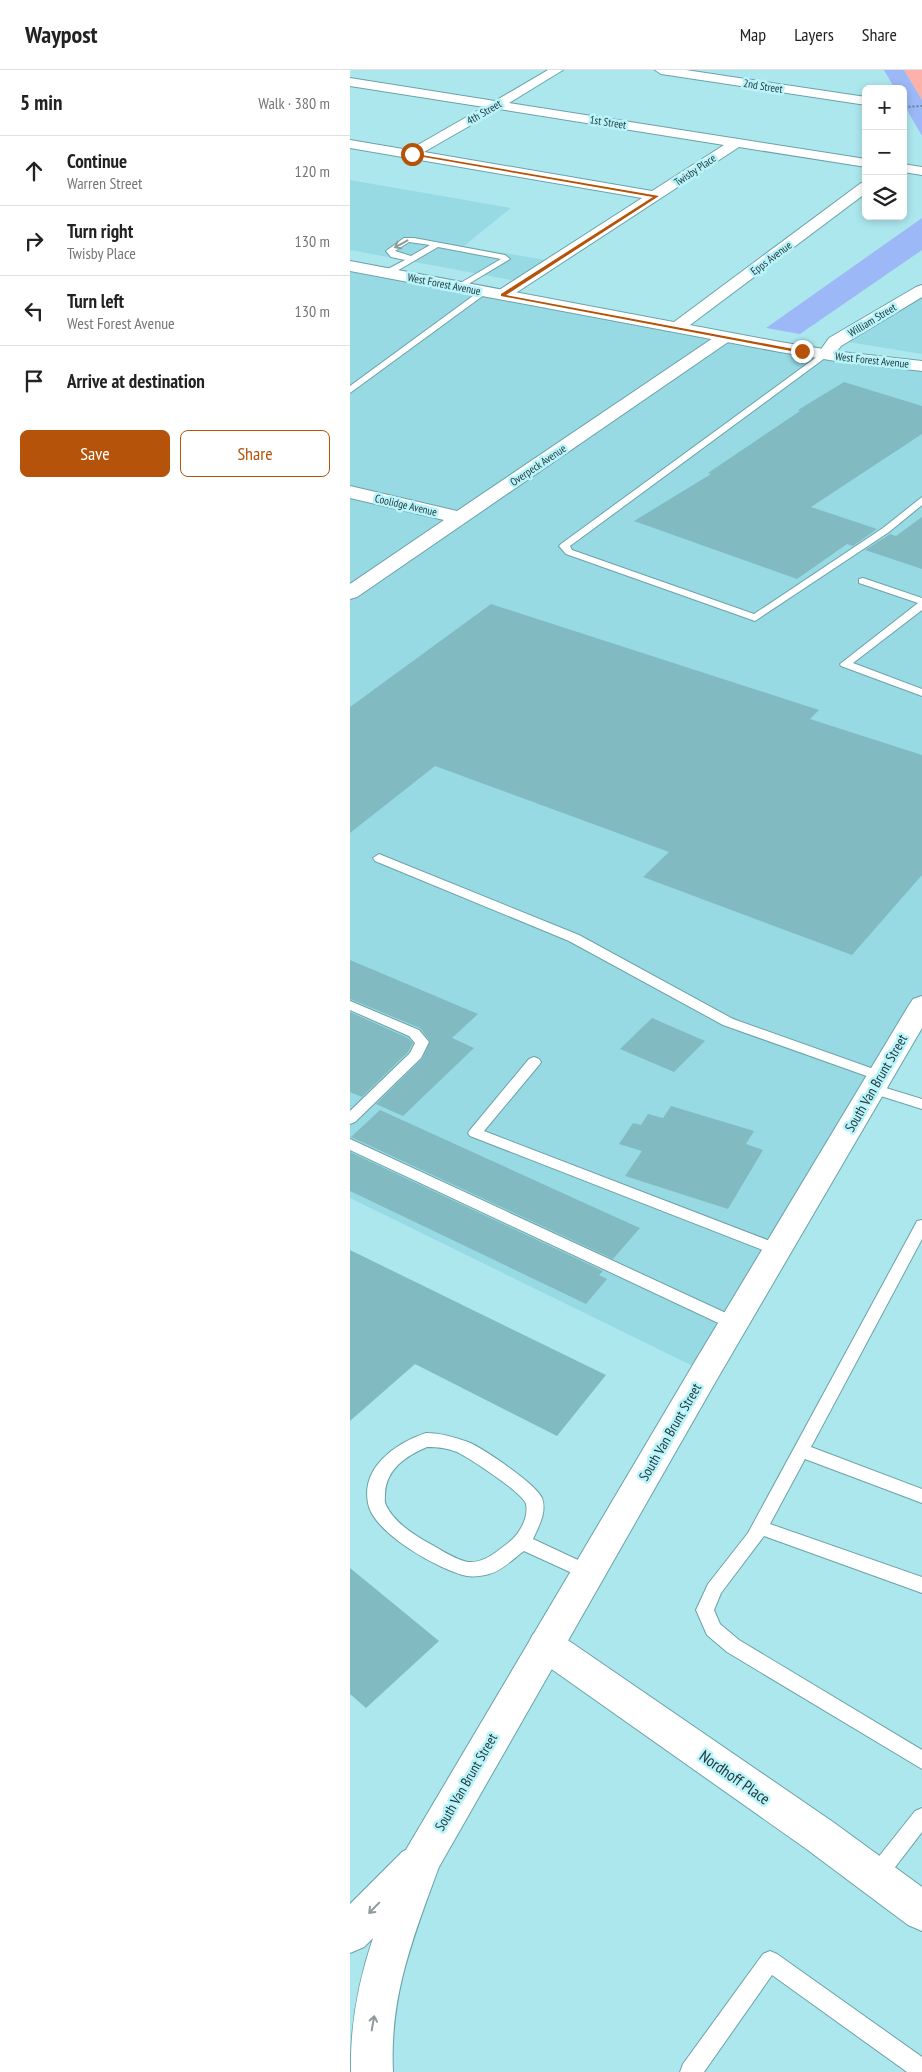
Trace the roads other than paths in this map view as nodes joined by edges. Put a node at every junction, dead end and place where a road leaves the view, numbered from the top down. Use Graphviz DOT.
graph roads {
  1 [pos="557,70"];
  2 [pos="661,70"];
  3 [pos="350,82"];
  4 [pos="862,100"];
  5 [pos="498,104"];
  6 [pos="736,143"];
  7 [pos="350,144"];
  8 [pos="412,154"];
  9 [pos="862,161"];
  10 [pos="907,169"];
  11 [pos="922,171"];
  12 [pos="862,189"];
  13 [pos="657,196"];
  14 [pos="438,244"];
  15 [pos="412,259"];
  16 [pos="351,268"];
  17 [pos="387,273"];
  18 [pos="460,287"];
  19 [pos="922,290"];
  20 [pos="484,292"];
  21 [pos="502,295"];
  22 [pos="676,328"];
  23 [pos="734,339"];
  24 [pos="825,355"];
  25 [pos="922,366"];
  26 [pos="350,390"];
  27 [pos="350,492"];
  28 [pos="922,500"];
  29 [pos="461,518"];
  30 [pos="863,581"];
  31 [pos="353,589"];
  32 [pos="922,601"];
  33 [pos="922,605"];
  34 [pos="922,693"];
  35 [pos="380,858"];
  36 [pos="350,1005"];
  37 [pos="922,1005"];
  38 [pos="534,1062"];
  39 [pos="876,1083"];
  40 [pos="922,1104"];
  41 [pos="350,1119"];
  42 [pos="350,1144"];
  43 [pos="922,1225"];
  44 [pos="778,1250"];
  45 [pos="735,1324"];
  46 [pos="801,1450"];
  47 [pos="922,1496"];
  48 [pos="759,1527"];
  49 [pos="523,1542"];
  50 [pos="589,1573"];
  51 [pos="922,1585"];
  52 [pos="546,1645"];
  53 [pos="922,1760"];
  54 [pos="922,1817"];
  55 [pos="421,1861"];
  56 [pos="875,1876"];
  57 [pos="922,1911"];
  58 [pos="350,1933"];
  59 [pos="922,2070"];
  60 [pos="372,2072"];
  61 [pos="691,2072"];
  1 -- 5 [label="main road, 4th Street"];
  2 -- 4 [label="main road, 2nd Street"];
  3 -- 5 [label="main road, 1st Street"];
  5 -- 6 [label="main road, 1st Street"];
  5 -- 8 [label="main road, 4th Street"];
  6 -- 9 [label="main road, 1st Street"];
  6 -- 13 [label="main road, Twisby Place"];
  7 -- 8 [label="main road"];
  8 -- 13 [label="main road"];
  10 -- 11 [label="main road"];
  12 -- 22 [label="main road, Epps Avenue"];
  13 -- 21 [label="main road, Twisby Place"];
  14 -- 15 [label="lane"];
  14 -- 15 [label="lane, one-way"];
  14 -- 18 [label="lane"];
  15 -- 17 [label="lane"];
  16 -- 17 [label="main road, West Forest Avenue"];
  17 -- 18 [label="main road, West Forest Avenue"];
  18 -- 20 [label="main road, West Forest Avenue"];
  19 -- 24 [label="main road, William Street"];
  20 -- 21 [label="main road, West Forest Avenue"];
  20 -- 26 [label="lane"];
  21 -- 22 [label="main road, West Forest Avenue"];
  22 -- 23 [label="main road, West Forest Avenue"];
  23 -- 24 [label="main road, West Forest Avenue"];
  23 -- 29 [label="main road, Overpeck Avenue"];
  24 -- 25 [label="main road, West Forest Avenue"];
  24 -- 28 [label="lane"];
  27 -- 29 [label="main road, Coolidge Avenue"];
  29 -- 31 [label="main road, Overpeck Avenue"];
  30 -- 32 [label="lane"];
  33 -- 34 [label="lane"];
  35 -- 39 [label="lane"];
  36 -- 41 [label="lane"];
  37 -- 39 [label="main road, South Van Brunt Street"];
  38 -- 44 [label="lane"];
  39 -- 40 [label="lane"];
  39 -- 44 [label="main road, South Van Brunt Street"];
  42 -- 45 [label="lane"];
  43 -- 46 [label="lane"];
  44 -- 45 [label="main road, South Van Brunt Street"];
  45 -- 50 [label="main road, South Van Brunt Street"];
  46 -- 47 [label="lane"];
  46 -- 48 [label="lane"];
  48 -- 51 [label="lane"];
  48 -- 53 [label="lane"];
  49 -- 49 [label="lane"];
  49 -- 50 [label="lane"];
  50 -- 52 [label="main road, South Van Brunt Street"];
  52 -- 55 [label="main road, South Van Brunt Street"];
  52 -- 56 [label="main road, Nordhoff Place"];
  54 -- 56 [label="lane"];
  55 -- 58 [label="main road, one-way"];
  60 -- 55 [label="main road, one-way"];
  56 -- 57 [label="main road, Nordhoff Place"];
  59 -- 61 [label="lane"];
}
